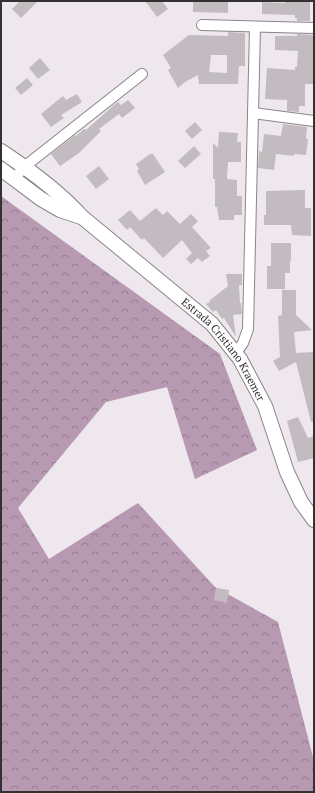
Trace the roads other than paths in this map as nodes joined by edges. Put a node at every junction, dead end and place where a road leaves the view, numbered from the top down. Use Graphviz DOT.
graph roads {
  1 [pos="202,25"];
  2 [pos="255,27"];
  3 [pos="314,28"];
  4 [pos="142,74"];
  5 [pos="253,113"];
  6 [pos="314,121"];
  7 [pos="1,151"];
  8 [pos="24,167"];
  9 [pos="1,169"];
  10 [pos="14,179"];
  11 [pos="82,217"];
  12 [pos="236,353"];
  13 [pos="314,520"];
  1 -- 2 [label="street"];
  2 -- 3 [label="street"];
  2 -- 5 [label="street"];
  4 -- 8 [label="street"];
  5 -- 6 [label="street"];
  5 -- 12 [label="street"];
  7 -- 8 [label="main road, Estrada Cristiano Kraemer"];
  8 -- 10 [label="street"];
  8 -- 11 [label="main road, Estrada Cristiano Kraemer"];
  9 -- 10 [label="main road, Estrada Cristiano Kraemer"];
  10 -- 11 [label="main road, Estrada Cristiano Kraemer"];
  11 -- 12 [label="main road, Estrada Cristiano Kraemer"];
  12 -- 13 [label="main road, Estrada Cristiano Kraemer"];
}
